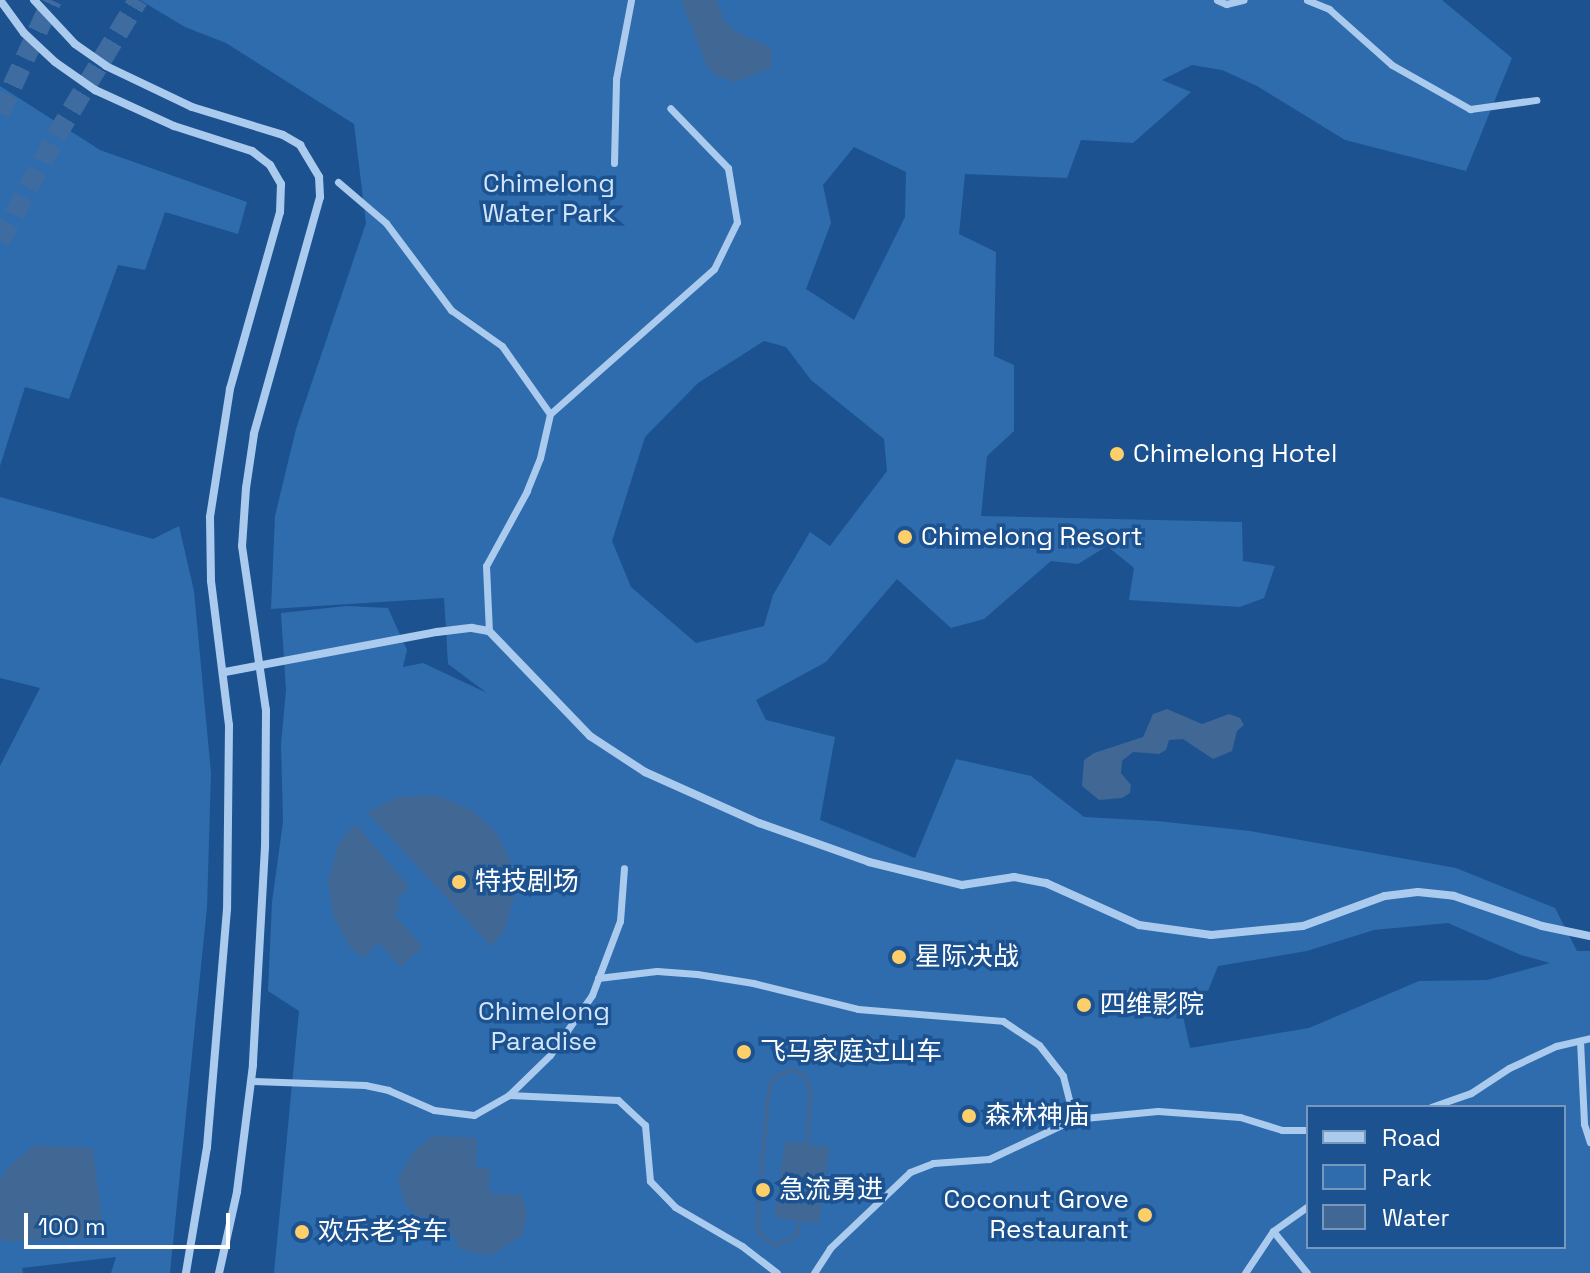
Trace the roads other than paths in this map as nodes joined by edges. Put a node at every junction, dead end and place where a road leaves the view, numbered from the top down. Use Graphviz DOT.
graph roads {
  1 [pos="0,0"];
  2 [pos="34,0"];
  3 [pos="631,0"];
  4 [pos="1217,0"];
  5 [pos="1244,0"];
  6 [pos="1307,0"];
  7 [pos="1536,100"];
  8 [pos="670,108"];
  9 [pos="614,163"];
  10 [pos="338,182"];
  11 [pos="550,414"];
  12 [pos="489,631"];
  13 [pos="259,668"];
  14 [pos="225,672"];
  15 [pos="624,868"];
  16 [pos="1590,936"];
  17 [pos="598,978"];
  18 [pos="1590,1038"];
  19 [pos="1580,1041"];
  20 [pos="251,1081"];
  21 [pos="509,1095"];
  22 [pos="1437,1105"];
  23 [pos="1074,1119"];
  24 [pos="1306,1130"];
  25 [pos="1590,1142"];
  26 [pos="1306,1207"];
  27 [pos="1273,1231"];
  28 [pos="186,1273"];
  29 [pos="219,1273"];
  30 [pos="777,1273"];
  31 [pos="814,1273"];
  32 [pos="1245,1273"];
  33 [pos="1307,1273"];
  1 -- 14 [label="street"];
  2 -- 13 [label="street"];
  3 -- 9 [label="street"];
  4 -- 5 [label="street"];
  6 -- 7 [label="street"];
  8 -- 11 [label="street"];
  10 -- 11 [label="street"];
  11 -- 12 [label="street"];
  12 -- 13 [label="street"];
  12 -- 16 [label="street"];
  13 -- 14 [label="street"];
  13 -- 20 [label="street"];
  14 -- 28 [label="street"];
  15 -- 17 [label="street"];
  17 -- 21 [label="street"];
  17 -- 23 [label="street"];
  18 -- 19 [label="street"];
  19 -- 22 [label="street"];
  19 -- 25 [label="street"];
  20 -- 21 [label="street"];
  20 -- 29 [label="street"];
  21 -- 30 [label="street"];
  23 -- 24 [label="street"];
  23 -- 31 [label="street"];
  26 -- 27 [label="street"];
  27 -- 32 [label="street"];
  27 -- 33 [label="street"];
}
